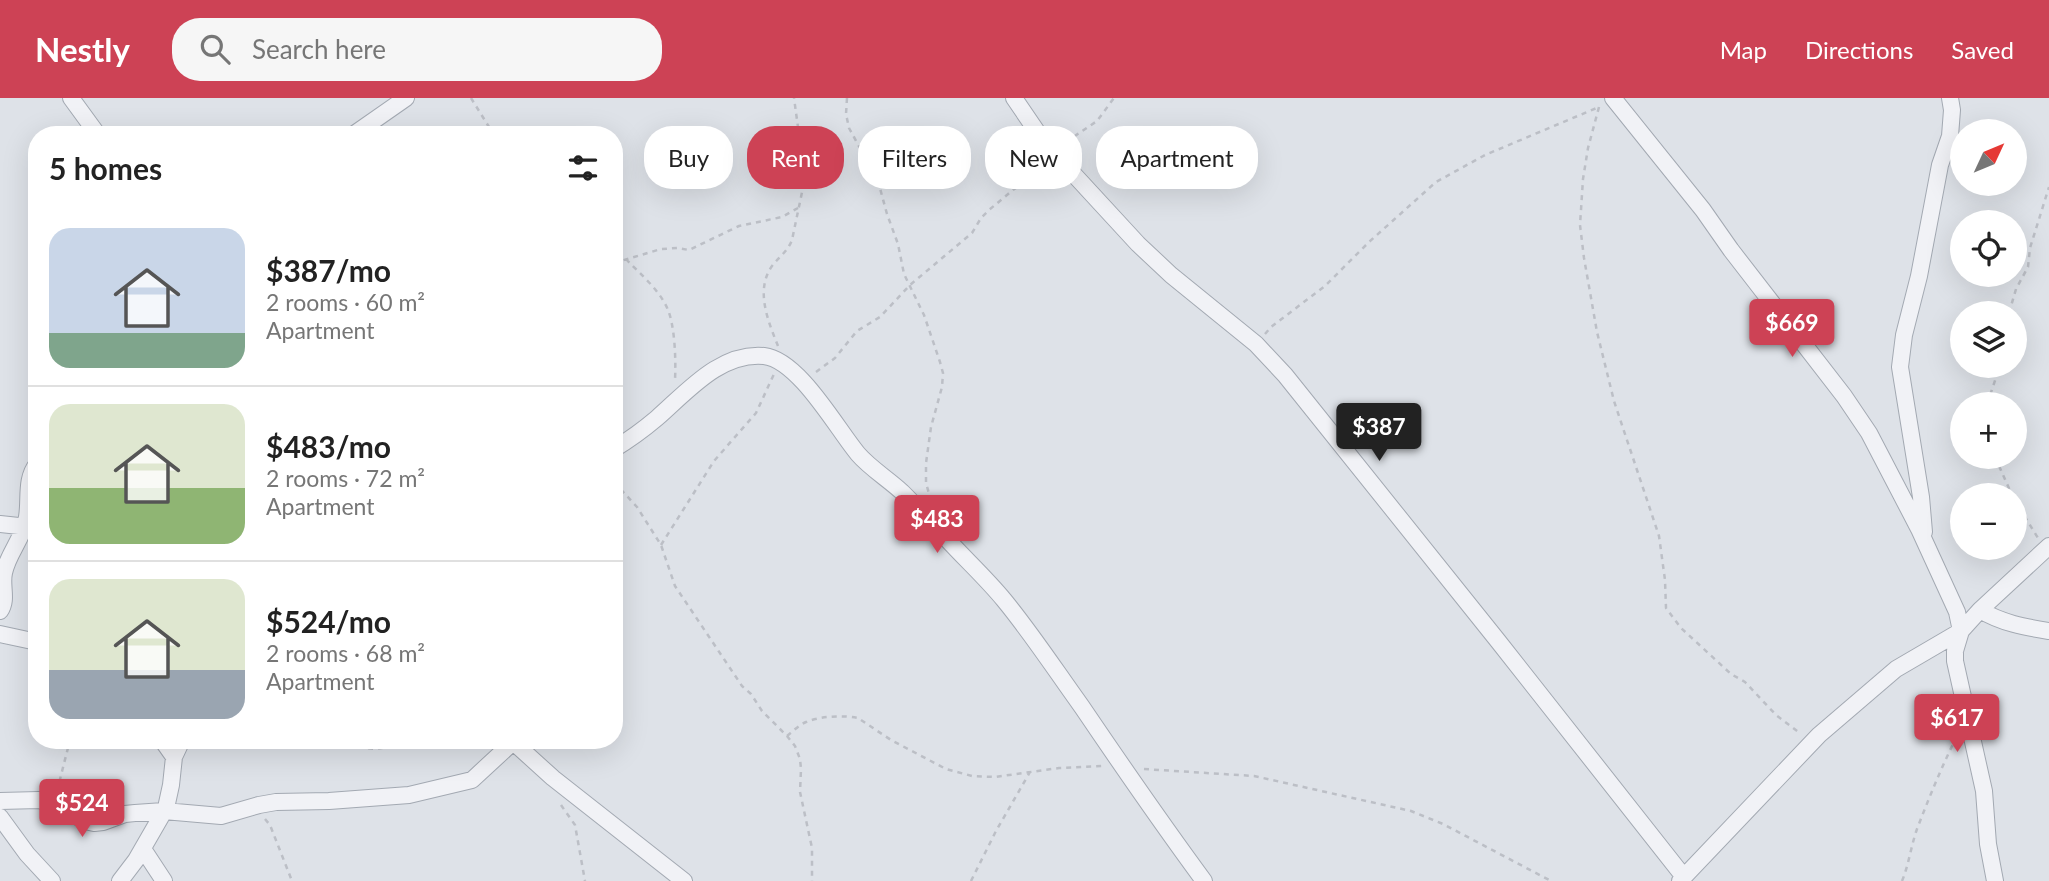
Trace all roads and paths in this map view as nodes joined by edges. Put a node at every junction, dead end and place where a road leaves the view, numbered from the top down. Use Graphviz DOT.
graph roads {
  1 [pos="71,98"];
  2 [pos="379,98"];
  3 [pos="406,98"];
  4 [pos="471,98"];
  5 [pos="794,98"];
  6 [pos="846,98"];
  7 [pos="1014,98"];
  8 [pos="1114,98"];
  9 [pos="1603,98"];
  10 [pos="1950,98"];
  11 [pos="1606,103"];
  12 [pos="379,116"];
  13 [pos="91,126"];
  14 [pos="367,126"];
  15 [pos="488,126"];
  16 [pos="1031,126"];
  17 [pos="1082,130"];
  18 [pos="1082,185"];
  19 [pos="2049,187"];
  20 [pos="1014,189"];
  21 [pos="798,208"];
  22 [pos="626,260"];
  23 [pos="623,261"];
  24 [pos="910,285"];
  25 [pos="2012,301"];
  26 [pos="1256,344"];
  27 [pos="781,363"];
  28 [pos="801,381"];
  29 [pos="673,402"];
  30 [pos="623,443"];
  31 [pos="623,492"];
  32 [pos="931,502"];
  33 [pos="2027,518"];
  34 [pos="0,524"];
  35 [pos="28,527"];
  36 [pos="28,531"];
  37 [pos="1924,540"];
  38 [pos="661,545"];
  39 [pos="2047,547"];
  40 [pos="1980,610"];
  41 [pos="0,611"];
  42 [pos="1961,631"];
  43 [pos="2049,631"];
  44 [pos="0,634"];
  45 [pos="28,640"];
  46 [pos="1966,716"];
  47 [pos="788,736"];
  48 [pos="1813,742"];
  49 [pos="68,749"];
  50 [pos="168,749"];
  51 [pos="177,749"];
  52 [pos="504,749"];
  53 [pos="521,749"];
  54 [pos="174,757"];
  55 [pos="1124,768"];
  56 [pos="1030,772"];
  57 [pos="553,778"];
  58 [pos="0,801"];
  59 [pos="54,805"];
  60 [pos="245,808"];
  61 [pos="164,811"];
  62 [pos="0,817"];
  63 [pos="143,849"];
  64 [pos="1682,879"];
  65 [pos="52,881"];
  66 [pos="120,881"];
  67 [pos="164,881"];
  68 [pos="292,881"];
  69 [pos="585,881"];
  70 [pos="684,881"];
  71 [pos="812,881"];
  72 [pos="971,881"];
  73 [pos="1204,881"];
  74 [pos="1551,881"];
  75 [pos="1902,881"];
  76 [pos="1995,881"];
  1 -- 13 [label="street"];
  2 -- 12 [label="street"];
  3 -- 12 [label="street"];
  4 -- 15 [label="path"];
  5 -- 21 [label="path"];
  6 -- 24 [label="path"];
  7 -- 16 [label="street"];
  8 -- 17 [label="path"];
  9 -- 11 [label="path"];
  10 -- 37 [label="street"];
  11 -- 26 [label="path"];
  11 -- 37 [label="street"];
  11 -- 48 [label="path"];
  12 -- 14 [label="street"];
  18 -- 26 [label="street"];
  19 -- 25 [label="path"];
  20 -- 24 [label="path"];
  21 -- 22 [label="path"];
  21 -- 27 [label="path"];
  22 -- 23 [label="path"];
  22 -- 29 [label="path"];
  24 -- 28 [label="path"];
  24 -- 32 [label="path"];
  26 -- 64 [label="street"];
  27 -- 28 [label="street"];
  27 -- 29 [label="street"];
  27 -- 38 [label="path"];
  28 -- 55 [label="street"];
  29 -- 30 [label="street"];
  31 -- 38 [label="path"];
  33 -- 39 [label="path"];
  34 -- 35 [label="street"];
  36 -- 41 [label="street"];
  37 -- 42 [label="street"];
  38 -- 47 [label="path"];
  39 -- 40 [label="street"];
  40 -- 42 [label="street"];
  40 -- 43 [label="street"];
  42 -- 46 [label="street"];
  42 -- 48 [label="street"];
  44 -- 45 [label="street"];
  46 -- 75 [label="path"];
  46 -- 76 [label="street"];
  47 -- 56 [label="path"];
  47 -- 71 [label="path"];
  48 -- 64 [label="street"];
  49 -- 59 [label="path"];
  50 -- 54 [label="street"];
  51 -- 54 [label="street"];
  52 -- 60 [label="street"];
  53 -- 57 [label="street"];
  54 -- 61 [label="street"];
  55 -- 56 [label="path"];
  55 -- 73 [label="street"];
  55 -- 74 [label="path"];
  56 -- 72 [label="path"];
  57 -- 69 [label="path"];
  57 -- 70 [label="street"];
  58 -- 59 [label="street"];
  59 -- 61 [label="street"];
  60 -- 61 [label="street"];
  60 -- 68 [label="path"];
  61 -- 63 [label="street"];
  62 -- 65 [label="street"];
  63 -- 66 [label="street"];
  63 -- 67 [label="street"];
}
